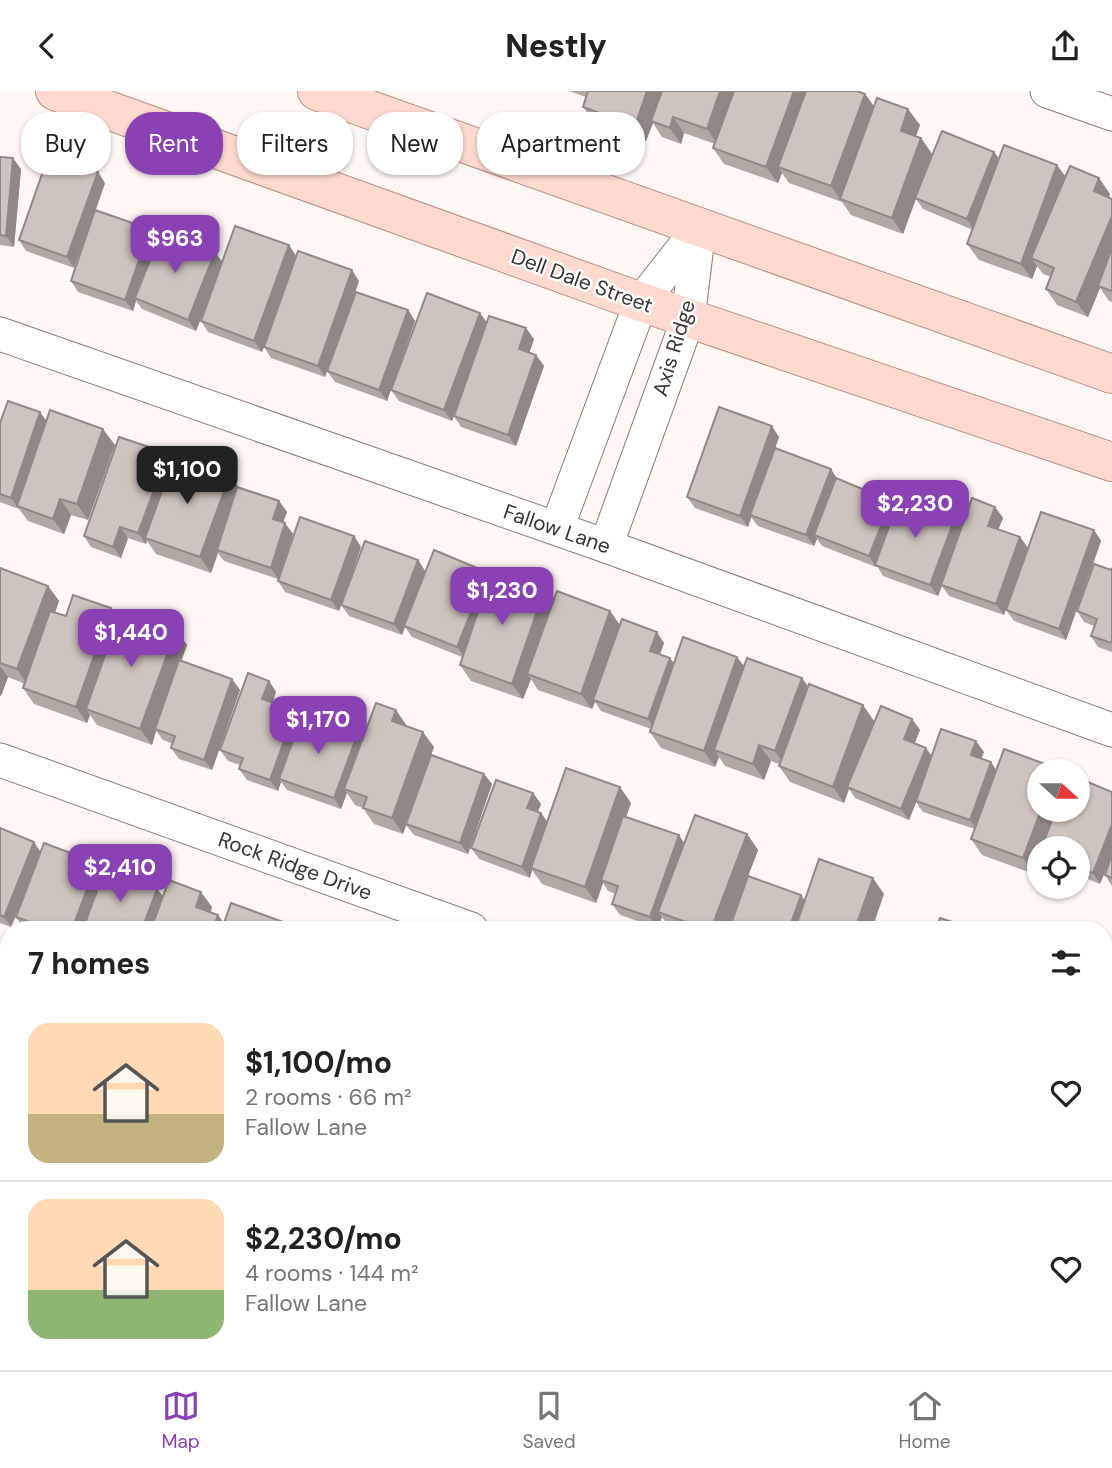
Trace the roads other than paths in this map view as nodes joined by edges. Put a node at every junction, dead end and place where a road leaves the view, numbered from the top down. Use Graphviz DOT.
graph roads {
  1 [pos="55,91"];
  2 [pos="317,91"];
  3 [pos="1047,91"];
  4 [pos="1112,114"];
  5 [pos="700,227"];
  6 [pos="641,302"];
  7 [pos="688,319"];
  8 [pos="0,334"];
  9 [pos="1112,374"];
  10 [pos="1112,462"];
  11 [pos="557,528"];
  12 [pos="606,546"];
  13 [pos="1112,730"];
  14 [pos="0,760"];
  15 [pos="449,921"];
  1 -- 6 [label="main road, Dell Dale Street"];
  2 -- 5 [label="main road"];
  3 -- 4 [label="street"];
  5 -- 6 [label="street, Axis Ridge"];
  5 -- 7 [label="street, Axis Ridge"];
  5 -- 9 [label="main road"];
  6 -- 7 [label="main road, Dell Dale Street"];
  6 -- 11 [label="street, Axis Ridge"];
  7 -- 10 [label="main road, Dell Dale Street"];
  7 -- 12 [label="street, Axis Ridge"];
  8 -- 11 [label="street, Fallow Lane"];
  11 -- 12 [label="street, Fallow Lane"];
  12 -- 13 [label="street, Fallow Lane"];
  14 -- 15 [label="street, Rock Ridge Drive"];
}
